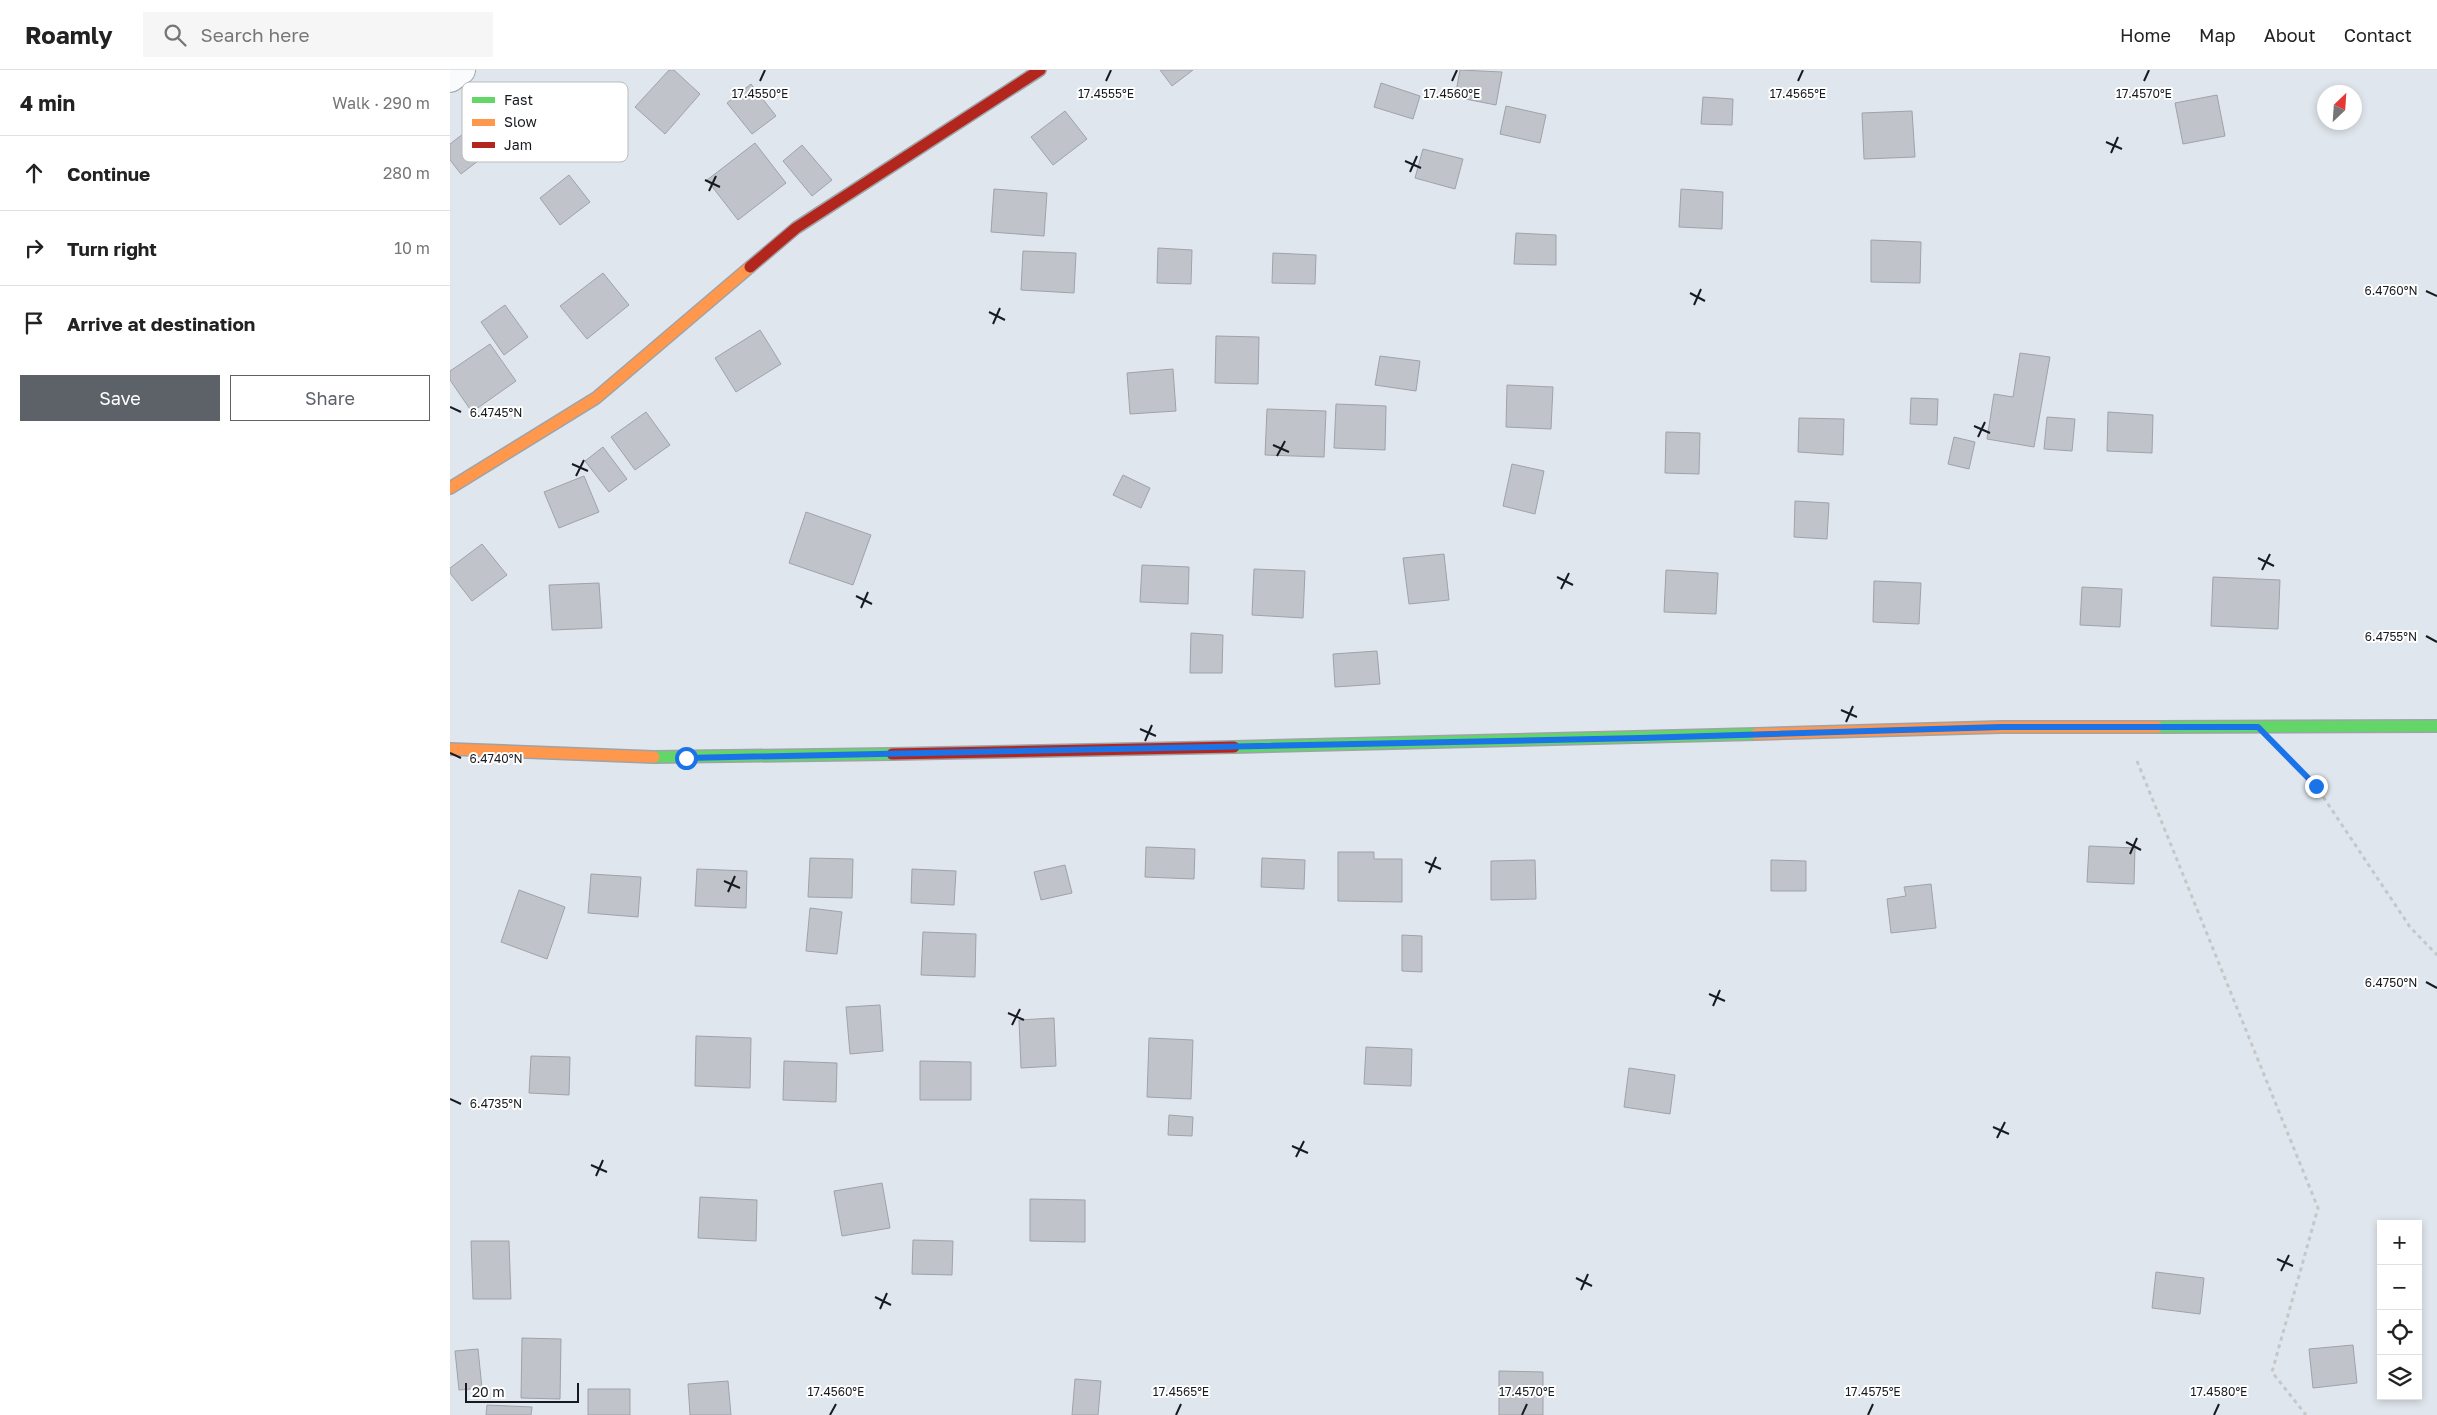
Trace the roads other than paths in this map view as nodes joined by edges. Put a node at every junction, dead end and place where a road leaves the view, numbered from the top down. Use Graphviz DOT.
graph roads {
  1 [pos="461,70"];
  2 [pos="1040,70"];
  3 [pos="450,78"];
  4 [pos="450,488"];
  5 [pos="2437,726"];
  6 [pos="450,748"];
  1 -- 3 [label="street"];
  2 -- 4 [label="main road"];
  5 -- 6 [label="main road"];
}
